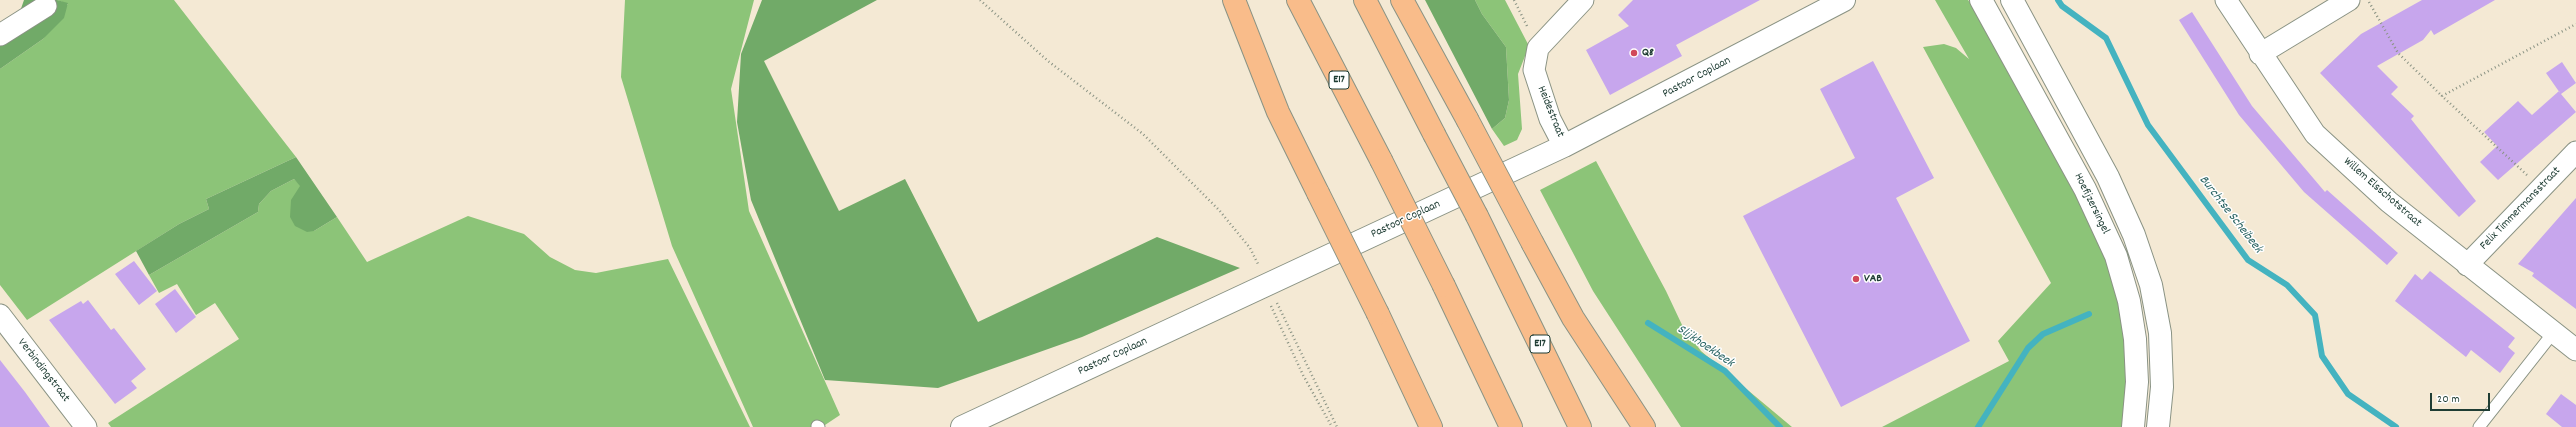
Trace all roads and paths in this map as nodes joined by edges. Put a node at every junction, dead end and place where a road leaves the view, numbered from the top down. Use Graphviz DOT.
graph roads {
  1 [pos="980,0"];
  2 [pos="1234,0"];
  3 [pos="1298,0"];
  4 [pos="1365,0"];
  5 [pos="1402,0"];
  6 [pos="1514,0"];
  7 [pos="1583,0"];
  8 [pos="1844,0"];
  9 [pos="1981,0"];
  10 [pos="2012,0"];
  11 [pos="2226,0"];
  12 [pos="2349,0"];
  13 [pos="2368,0"];
  14 [pos="46,6"];
  15 [pos="2576,24"];
  16 [pos="0,35"];
  17 [pos="1538,48"];
  18 [pos="2260,54"];
  19 [pos="2442,96"];
  20 [pos="1564,146"];
  21 [pos="2576,152"];
  22 [pos="2541,188"];
  23 [pos="2467,265"];
  24 [pos="1266,287"];
  25 [pos="0,315"];
  26 [pos="2553,333"];
  27 [pos="2576,350"];
  28 [pos="86,427"];
  29 [pos="962,427"];
  30 [pos="1332,427"];
  31 [pos="1337,427"];
  32 [pos="1431,427"];
  33 [pos="1511,427"];
  34 [pos="1580,427"];
  35 [pos="1644,427"];
  36 [pos="2133,427"];
  37 [pos="2158,427"];
  38 [pos="2479,427"];
  1 -- 24 [label="path"];
  2 -- 32 [label="highway, bridge"];
  3 -- 33 [label="highway, E17, bridge"];
  4 -- 34 [label="highway, E17, bridge"];
  5 -- 35 [label="highway, bridge"];
  6 -- 17 [label="path"];
  7 -- 17 [label="street"];
  8 -- 20 [label="street, Pastoor Coplaan"];
  9 -- 36 [label="street, Hoefijzersingel"];
  10 -- 37 [label="street, Hoefijzersingel"];
  11 -- 18 [label="street, Willem Elsschotstraat"];
  12 -- 18 [label="street"];
  13 -- 19 [label="path"];
  14 -- 16 [label="street"];
  15 -- 19 [label="path"];
  17 -- 20 [label="street, Heidestraat"];
  18 -- 23 [label="street, Willem Elsschotstraat"];
  19 -- 22 [label="path"];
  20 -- 24 [label="street, Pastoor Coplaan"];
  21 -- 22 [label="street, Felix Timmermansstraat"];
  22 -- 23 [label="street, Felix Timmermansstraat"];
  23 -- 26 [label="street, Willem Elsschotstraat"];
  24 -- 29 [label="street, Pastoor Coplaan"];
  24 -- 30 [label="path"];
  24 -- 31 [label="path"];
  25 -- 28 [label="street, Verbindingstraat"];
  26 -- 27 [label="street, Willem Elsschotstraat"];
  26 -- 38 [label="lane"];
}
